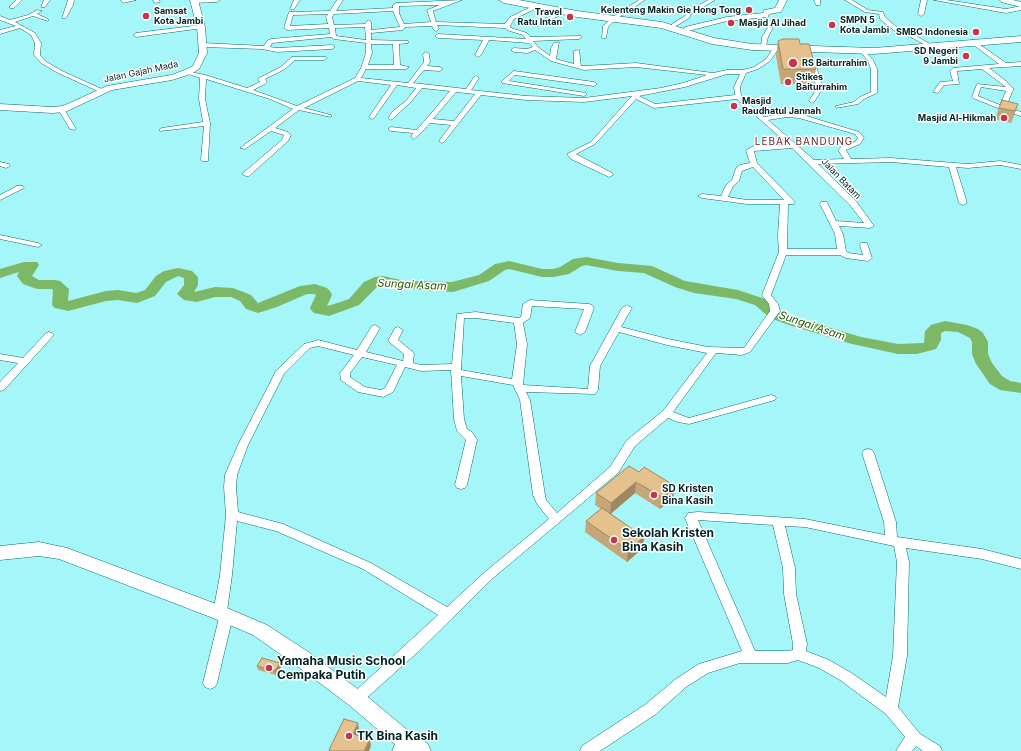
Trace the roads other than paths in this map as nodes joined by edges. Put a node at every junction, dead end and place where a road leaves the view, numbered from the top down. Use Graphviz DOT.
graph roads {
  1 [pos="19,0"];
  2 [pos="47,0"];
  3 [pos="71,0"];
  4 [pos="132,0"];
  5 [pos="217,0"];
  6 [pos="297,0"];
  7 [pos="337,0"];
  8 [pos="340,0"];
  9 [pos="460,0"];
  10 [pos="509,0"];
  11 [pos="642,0"];
  12 [pos="712,0"];
  13 [pos="783,0"];
  14 [pos="848,0"];
  15 [pos="924,0"];
  16 [pos="937,0"];
  17 [pos="1004,0"];
  18 [pos="1009,0"];
  19 [pos="123,1"];
  20 [pos="194,1"];
  21 [pos="449,3"];
  22 [pos="43,6"];
  23 [pos="1021,6"];
  24 [pos="12,7"];
  25 [pos="535,7"];
  26 [pos="292,8"];
  27 [pos="396,9"];
  28 [pos="563,12"];
  29 [pos="330,14"];
  30 [pos="921,14"];
  31 [pos="64,17"];
  32 [pos="0,18"];
  33 [pos="615,18"];
  34 [pos="46,20"];
  35 [pos="9,22"];
  36 [pos="434,24"];
  37 [pos="536,25"];
  38 [pos="674,25"];
  39 [pos="21,26"];
  40 [pos="331,26"];
  41 [pos="403,26"];
  42 [pos="507,26"];
  43 [pos="201,27"];
  44 [pos="288,28"];
  45 [pos="770,28"];
  46 [pos="688,29"];
  47 [pos="0,32"];
  48 [pos="368,32"];
  49 [pos="382,34"];
  50 [pos="136,35"];
  51 [pos="437,35"];
  52 [pos="334,36"];
  53 [pos="579,37"];
  54 [pos="604,37"];
  55 [pos="487,38"];
  56 [pos="1021,38"];
  57 [pos="283,40"];
  58 [pos="530,40"];
  59 [pos="369,42"];
  60 [pos="383,42"];
  61 [pos="396,42"];
  62 [pos="406,42"];
  63 [pos="973,42"];
  64 [pos="438,43"];
  65 [pos="557,43"];
  66 [pos="927,44"];
  67 [pos="203,45"];
  68 [pos="763,46"];
  69 [pos="332,47"];
  70 [pos="266,48"];
  71 [pos="536,48"];
  72 [pos="776,48"];
  73 [pos="514,50"];
  74 [pos="577,50"];
  75 [pos="808,50"];
  76 [pos="869,50"];
  77 [pos="426,54"];
  78 [pos="478,55"];
  79 [pos="324,58"];
  80 [pos="553,60"];
  81 [pos="1021,64"];
  82 [pos="320,65"];
  83 [pos="1004,65"];
  84 [pos="365,67"];
  85 [pos="397,67"];
  86 [pos="406,67"];
  87 [pos="578,67"];
  88 [pos="983,67"];
  89 [pos="423,68"];
  90 [pos="440,69"];
  91 [pos="188,72"];
  92 [pos="744,72"];
  93 [pos="713,75"];
  94 [pos="203,76"];
  95 [pos="476,78"];
  96 [pos="357,79"];
  97 [pos="395,84"];
  98 [pos="409,85"];
  99 [pos="420,87"];
  100 [pos="248,90"];
  101 [pos="1011,90"];
  102 [pos="102,91"];
  103 [pos="454,91"];
  104 [pos="467,92"];
  105 [pos="936,92"];
  106 [pos="480,93"];
  107 [pos="636,95"];
  108 [pos="585,97"];
  109 [pos="738,97"];
  110 [pos="812,101"];
  111 [pos="382,103"];
  112 [pos="404,105"];
  113 [pos="0,107"];
  114 [pos="838,107"];
  115 [pos="298,108"];
  116 [pos="1002,108"];
  117 [pos="61,109"];
  118 [pos="1021,114"];
  119 [pos="328,116"];
  120 [pos="372,117"];
  121 [pos="391,118"];
  122 [pos="762,119"];
  123 [pos="428,121"];
  124 [pos="207,123"];
  125 [pos="455,123"];
  126 [pos="270,128"];
  127 [pos="73,129"];
  128 [pos="390,129"];
  129 [pos="162,130"];
  130 [pos="442,141"];
  131 [pos="792,146"];
  132 [pos="243,148"];
  133 [pos="204,159"];
  134 [pos="849,161"];
  135 [pos="812,162"];
  136 [pos="754,164"];
  137 [pos="952,166"];
  138 [pos="1021,167"];
  139 [pos="246,174"];
  140 [pos="609,175"];
  141 [pos="20,188"];
  142 [pos="702,196"];
  143 [pos="0,198"];
  144 [pos="723,199"];
  145 [pos="784,202"];
  146 [pos="963,202"];
  147 [pos="824,204"];
  148 [pos="833,223"];
  149 [pos="3,237"];
  150 [pos="38,245"];
  151 [pos="864,245"];
  152 [pos="783,252"];
  153 [pos="842,252"];
  154 [pos="627,308"];
  155 [pos="519,322"];
  156 [pos="375,328"];
  157 [pos="616,328"];
  158 [pos="398,330"];
  159 [pos="580,332"];
  160 [pos="50,335"];
  161 [pos="714,350"];
  162 [pos="360,353"];
  163 [pos="0,357"];
  164 [pos="24,361"];
  165 [pos="405,365"];
  166 [pos="456,370"];
  167 [pos="518,386"];
  168 [pos="0,388"];
  169 [pos="771,398"];
  170 [pos="667,413"];
  171 [pos="868,453"];
  172 [pos="461,484"];
  173 [pos="232,515"];
  174 [pos="556,520"];
  175 [pos="783,522"];
  176 [pos="895,542"];
  177 [pos="0,553"];
  178 [pos="1021,564"];
  179 [pos="223,615"];
  180 [pos="448,615"];
  181 [pos="798,654"];
  182 [pos="751,657"];
  183 [pos="210,683"];
  184 [pos="356,699"];
  185 [pos="891,709"];
  186 [pos="915,739"];
  187 [pos="401,745"];
  188 [pos="421,751"];
  189 [pos="587,751"];
  190 [pos="903,751"];
  191 [pos="935,751"];
  1 -- 24 [label="street"];
  2 -- 22 [label="street"];
  3 -- 31 [label="street"];
  4 -- 19 [label="street"];
  5 -- 20 [label="street"];
  6 -- 26 [label="street"];
  7 -- 8 [label="street"];
  8 -- 29 [label="street"];
  9 -- 21 [label="street"];
  10 -- 25 [label="highway"];
  10 -- 33 [label="highway"];
  11 -- 33 [label="street"];
  12 -- 38 [label="street"];
  13 -- 46 [label="main road"];
  14 -- 66 [label="street"];
  15 -- 30 [label="street"];
  16 -- 23 [label="street"];
  17 -- 23 [label="main road"];
  18 -- 23 [label="main road"];
  20 -- 43 [label="main road, Jalan Gajah Mada"];
  21 -- 27 [label="street"];
  21 -- 36 [label="street"];
  25 -- 28 [label="highway"];
  25 -- 42 [label="street"];
  27 -- 29 [label="street"];
  27 -- 41 [label="street"];
  28 -- 33 [label="highway"];
  28 -- 37 [label="street"];
  29 -- 40 [label="street"];
  29 -- 44 [label="street"];
  32 -- 35 [label="street"];
  33 -- 38 [label="highway"];
  33 -- 54 [label="street"];
  33 -- 72 [label="highway"];
  34 -- 35 [label="street"];
  35 -- 39 [label="street"];
  36 -- 41 [label="street"];
  36 -- 42 [label="street"];
  36 -- 51 [label="street"];
  38 -- 46 [label="highway"];
  39 -- 47 [label="street"];
  39 -- 102 [label="street"];
  40 -- 44 [label="street"];
  40 -- 48 [label="street"];
  40 -- 52 [label="street"];
  41 -- 48 [label="street"];
  42 -- 58 [label="street"];
  43 -- 50 [label="street"];
  43 -- 67 [label="main road, Jalan Gajah Mada"];
  44 -- 57 [label="street"];
  45 -- 68 [label="street"];
  46 -- 68 [label="highway"];
  48 -- 59 [label="street"];
  49 -- 60 [label="street"];
  51 -- 55 [label="street"];
  51 -- 64 [label="street"];
  52 -- 57 [label="street"];
  52 -- 59 [label="street"];
  52 -- 69 [label="street"];
  53 -- 58 [label="street"];
  55 -- 58 [label="street"];
  55 -- 78 [label="street"];
  56 -- 63 [label="highway"];
  56 -- 66 [label="highway"];
  57 -- 70 [label="street"];
  58 -- 71 [label="street"];
  59 -- 60 [label="street"];
  59 -- 84 [label="street"];
  60 -- 61 [label="street"];
  61 -- 62 [label="street"];
  61 -- 85 [label="street"];
  63 -- 76 [label="highway"];
  63 -- 83 [label="street"];
  65 -- 80 [label="street"];
  66 -- 76 [label="highway"];
  67 -- 70 [label="street"];
  67 -- 91 [label="main road, Jalan Gajah Mada"];
  68 -- 76 [label="highway"];
  69 -- 70 [label="street"];
  69 -- 79 [label="street"];
  71 -- 73 [label="street"];
  71 -- 80 [label="street"];
  72 -- 75 [label="highway"];
  72 -- 92 [label="street"];
  74 -- 87 [label="street"];
  75 -- 76 [label="highway"];
  75 -- 110 [label="street"];
  76 -- 114 [label="street"];
  77 -- 89 [label="street"];
  79 -- 82 [label="street"];
  79 -- 100 [label="street"];
  80 -- 87 [label="street"];
  81 -- 83 [label="street"];
  83 -- 88 [label="street"];
  84 -- 85 [label="street"];
  84 -- 96 [label="street"];
  85 -- 86 [label="street"];
  87 -- 93 [label="street"];
  88 -- 101 [label="street"];
  88 -- 105 [label="street"];
  89 -- 90 [label="street"];
  89 -- 98 [label="street"];
  91 -- 94 [label="street"];
  91 -- 102 [label="main road, Jalan Gajah Mada"];
  92 -- 93 [label="street"];
  92 -- 109 [label="street"];
  93 -- 107 [label="street"];
  94 -- 100 [label="street"];
  94 -- 124 [label="street"];
  95 -- 104 [label="street"];
  96 -- 97 [label="street"];
  96 -- 115 [label="street"];
  97 -- 98 [label="street"];
  97 -- 111 [label="street"];
  98 -- 99 [label="street"];
  99 -- 103 [label="street"];
  99 -- 112 [label="street"];
  100 -- 115 [label="street"];
  101 -- 116 [label="street"];
  101 -- 116 [label="street"];
  102 -- 117 [label="main road, Jalan Gajah Mada"];
  103 -- 104 [label="street"];
  103 -- 123 [label="street"];
  104 -- 106 [label="street"];
  106 -- 108 [label="street"];
  106 -- 125 [label="street"];
  107 -- 108 [label="street"];
  107 -- 109 [label="street"];
  107 -- 140 [label="street"];
  108 -- 108 [label="street"];
  109 -- 122 [label="street, Jalan Batam"];
  111 -- 112 [label="street"];
  111 -- 120 [label="street"];
  112 -- 121 [label="street"];
  113 -- 117 [label="main road, Jalan Gajah Mada"];
  115 -- 119 [label="street"];
  115 -- 126 [label="street"];
  116 -- 118 [label="street"];
  117 -- 127 [label="street"];
  122 -- 131 [label="street, Jalan Batam"];
  122 -- 134 [label="street"];
  123 -- 125 [label="street"];
  123 -- 128 [label="street"];
  124 -- 129 [label="street"];
  124 -- 133 [label="street"];
  125 -- 130 [label="street"];
  126 -- 132 [label="street"];
  126 -- 139 [label="street"];
  131 -- 135 [label="street, Jalan Batam"];
  131 -- 136 [label="street"];
  134 -- 135 [label="street"];
  134 -- 137 [label="street"];
  135 -- 148 [label="street, Jalan Batam"];
  136 -- 144 [label="street"];
  136 -- 145 [label="street"];
  137 -- 138 [label="street"];
  137 -- 146 [label="street"];
  141 -- 143 [label="street"];
  142 -- 144 [label="street"];
  144 -- 145 [label="street"];
  145 -- 152 [label="street"];
  147 -- 148 [label="street"];
  148 -- 153 [label="street"];
  149 -- 150 [label="street"];
  151 -- 153 [label="street"];
  152 -- 153 [label="street"];
  152 -- 161 [label="street"];
  154 -- 157 [label="street"];
  155 -- 159 [label="street"];
  155 -- 166 [label="street"];
  155 -- 167 [label="street"];
  156 -- 162 [label="street"];
  157 -- 161 [label="street"];
  157 -- 167 [label="street"];
  158 -- 165 [label="street"];
  160 -- 164 [label="street"];
  161 -- 170 [label="street"];
  162 -- 165 [label="street"];
  162 -- 165 [label="street"];
  162 -- 173 [label="street"];
  163 -- 164 [label="street"];
  164 -- 168 [label="street"];
  165 -- 166 [label="street"];
  166 -- 167 [label="street"];
  166 -- 172 [label="street"];
  167 -- 174 [label="street"];
  169 -- 170 [label="street"];
  170 -- 174 [label="street"];
  171 -- 176 [label="street"];
  173 -- 179 [label="street"];
  173 -- 180 [label="street"];
  174 -- 180 [label="street"];
  175 -- 176 [label="street"];
  175 -- 181 [label="street"];
  175 -- 182 [label="street"];
  176 -- 178 [label="street"];
  176 -- 185 [label="street"];
  177 -- 179 [label="main road"];
  179 -- 183 [label="street"];
  179 -- 184 [label="main road"];
  180 -- 184 [label="street"];
  181 -- 182 [label="street"];
  181 -- 185 [label="street"];
  182 -- 189 [label="street"];
  184 -- 187 [label="main road"];
  185 -- 186 [label="street"];
  186 -- 190 [label="street"];
  186 -- 191 [label="street"];
  187 -- 188 [label="main road"];
}
